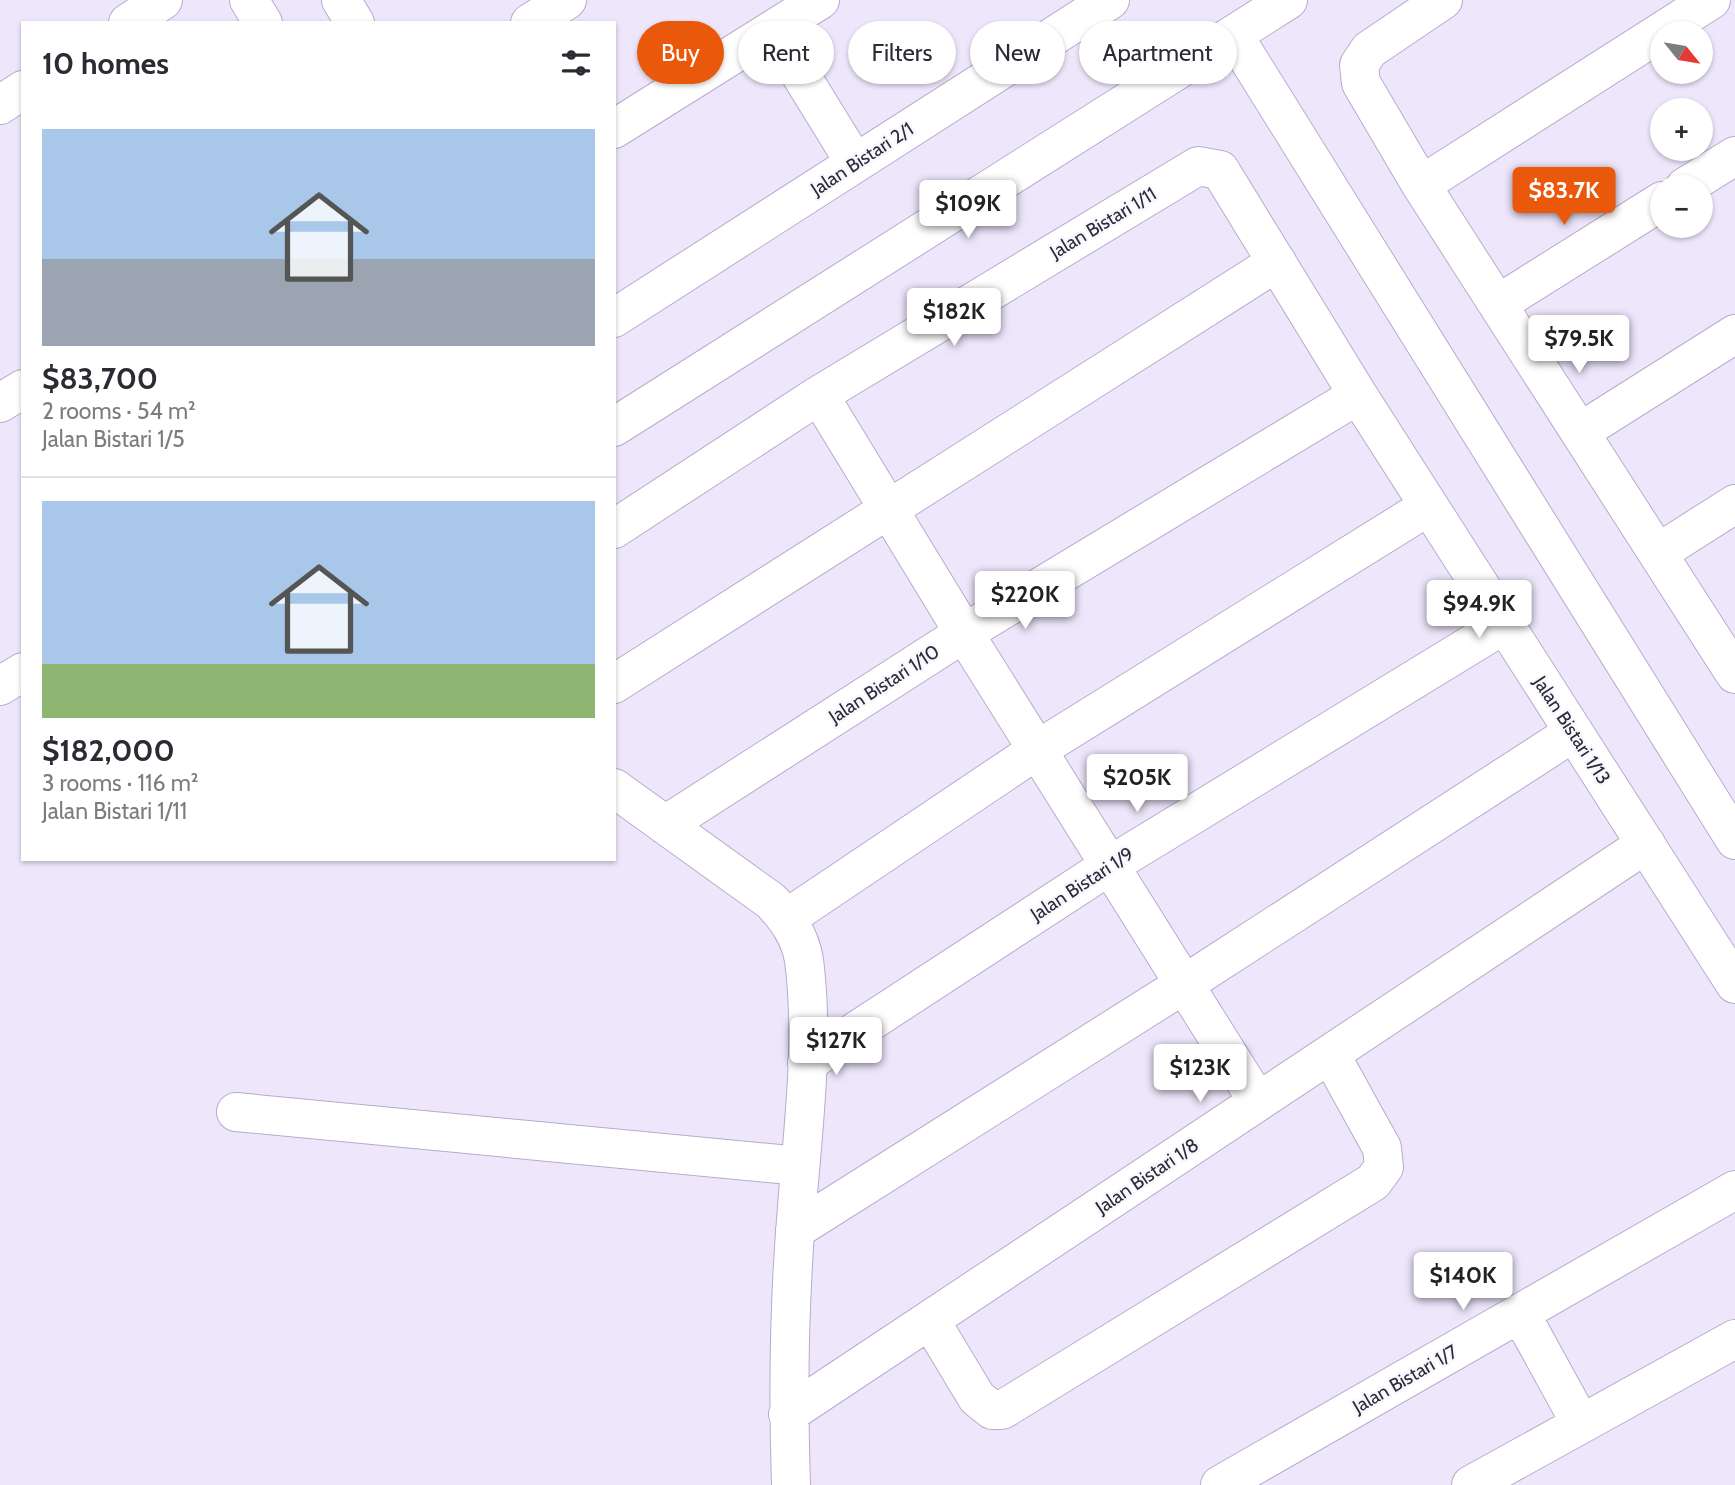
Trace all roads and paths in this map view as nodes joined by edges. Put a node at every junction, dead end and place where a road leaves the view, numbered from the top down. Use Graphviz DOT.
graph roads {
  1 [pos="163,0"];
  2 [pos="250,0"];
  3 [pos="341,0"];
  4 [pos="567,0"];
  5 [pos="820,0"];
  6 [pos="1110,0"];
  7 [pos="1288,0"];
  8 [pos="1443,0"];
  9 [pos="1711,0"];
  10 [pos="131,21"];
  11 [pos="262,21"];
  12 [pos="354,21"];
  13 [pos="533,21"];
  14 [pos="787,21"];
  15 [pos="1237,34"];
  16 [pos="1237,41"];
  17 [pos="738,52"];
  18 [pos="806,84"];
  19 [pos="1158,84"];
  20 [pos="21,91"];
  21 [pos="0,105"];
  22 [pos="616,128"];
  23 [pos="1735,156"];
  24 [pos="855,163"];
  25 [pos="1704,175"];
  26 [pos="1421,185"];
  27 [pos="1650,209"];
  28 [pos="1277,262"];
  29 [pos="1498,304"];
  30 [pos="616,316"];
  31 [pos="1735,334"];
  32 [pos="21,390"];
  33 [pos="818,394"];
  34 [pos="1358,395"];
  35 [pos="0,403"];
  36 [pos="616,426"];
  37 [pos="1580,432"];
  38 [pos="1735,504"];
  39 [pos="1429,506"];
  40 [pos="888,509"];
  41 [pos="616,528"];
  42 [pos="1658,553"];
  43 [pos="1505,624"];
  44 [pos="964,634"];
  45 [pos="21,673"];
  46 [pos="1735,674"];
  47 [pos="616,683"];
  48 [pos="0,686"];
  49 [pos="1574,732"];
  50 [pos="1037,750"];
  51 [pos="616,789"];
  52 [pos="665,825"];
  53 [pos="1735,840"];
  54 [pos="1646,844"];
  55 [pos="1109,866"];
  56 [pos="787,918"];
  57 [pos="1735,984"];
  58 [pos="1184,985"];
  59 [pos="1330,1054"];
  60 [pos="807,1063"];
  61 [pos="1258,1102"];
  62 [pos="236,1112"];
  63 [pos="800,1166"];
  64 [pos="1735,1190"];
  65 [pos="795,1230"];
  66 [pos="1520,1313"];
  67 [pos="930,1320"];
  68 [pos="1735,1339"];
  69 [pos="788,1415"];
  70 [pos="1581,1424"];
  71 [pos="791,1485"];
  72 [pos="1220,1485"];
  73 [pos="1471,1485"];
  1 -- 10 [label="street"];
  2 -- 11 [label="street"];
  3 -- 12 [label="street"];
  4 -- 13 [label="street"];
  5 -- 14 [label="street"];
  6 -- 24 [label="street, Jalan Bistari 2/1"];
  7 -- 15 [label="street"];
  8 -- 26 [label="street"];
  9 -- 26 [label="street"];
  16 -- 53 [label="street"];
  17 -- 22 [label="street"];
  18 -- 24 [label="street"];
  19 -- 36 [label="street"];
  20 -- 21 [label="street"];
  23 -- 25 [label="street"];
  24 -- 30 [label="street, Jalan Bistari 2/1"];
  26 -- 29 [label="street"];
  27 -- 29 [label="street"];
  28 -- 33 [label="street, Jalan Bistari 1/11"];
  28 -- 34 [label="street, Jalan Bistari 1/13"];
  28 -- 40 [label="street"];
  29 -- 37 [label="street"];
  31 -- 37 [label="street"];
  32 -- 35 [label="street"];
  33 -- 40 [label="street"];
  33 -- 41 [label="street, Jalan Bistari 1/11"];
  34 -- 39 [label="street, Jalan Bistari 1/13"];
  34 -- 44 [label="street, Jalan Bistari 1/10"];
  37 -- 42 [label="street"];
  38 -- 42 [label="street"];
  39 -- 43 [label="street, Jalan Bistari 1/13"];
  39 -- 50 [label="street"];
  40 -- 44 [label="street"];
  40 -- 47 [label="street"];
  42 -- 46 [label="street"];
  43 -- 49 [label="street, Jalan Bistari 1/13"];
  43 -- 55 [label="street, Jalan Bistari 1/9"];
  44 -- 50 [label="street"];
  44 -- 52 [label="street, Jalan Bistari 1/10"];
  45 -- 48 [label="street"];
  49 -- 54 [label="street, Jalan Bistari 1/13"];
  49 -- 58 [label="street"];
  50 -- 55 [label="street"];
  50 -- 56 [label="street"];
  51 -- 52 [label="street"];
  52 -- 56 [label="street"];
  54 -- 57 [label="street, Jalan Bistari 1/13"];
  54 -- 59 [label="street, Jalan Bistari 1/8"];
  55 -- 58 [label="street"];
  55 -- 60 [label="street, Jalan Bistari 1/9"];
  56 -- 60 [label="street"];
  58 -- 61 [label="street"];
  58 -- 65 [label="street"];
  59 -- 61 [label="street, Jalan Bistari 1/8"];
  59 -- 67 [label="street"];
  60 -- 63 [label="street"];
  61 -- 67 [label="street, Jalan Bistari 1/8"];
  62 -- 63 [label="street"];
  63 -- 65 [label="street"];
  64 -- 66 [label="street, Jalan Bistari 1/7"];
  65 -- 69 [label="street"];
  66 -- 70 [label="street"];
  66 -- 72 [label="street, Jalan Bistari 1/7"];
  67 -- 69 [label="street, Jalan Bistari 1/8"];
  68 -- 70 [label="street"];
  69 -- 71 [label="street"];
  70 -- 73 [label="street"];
}
